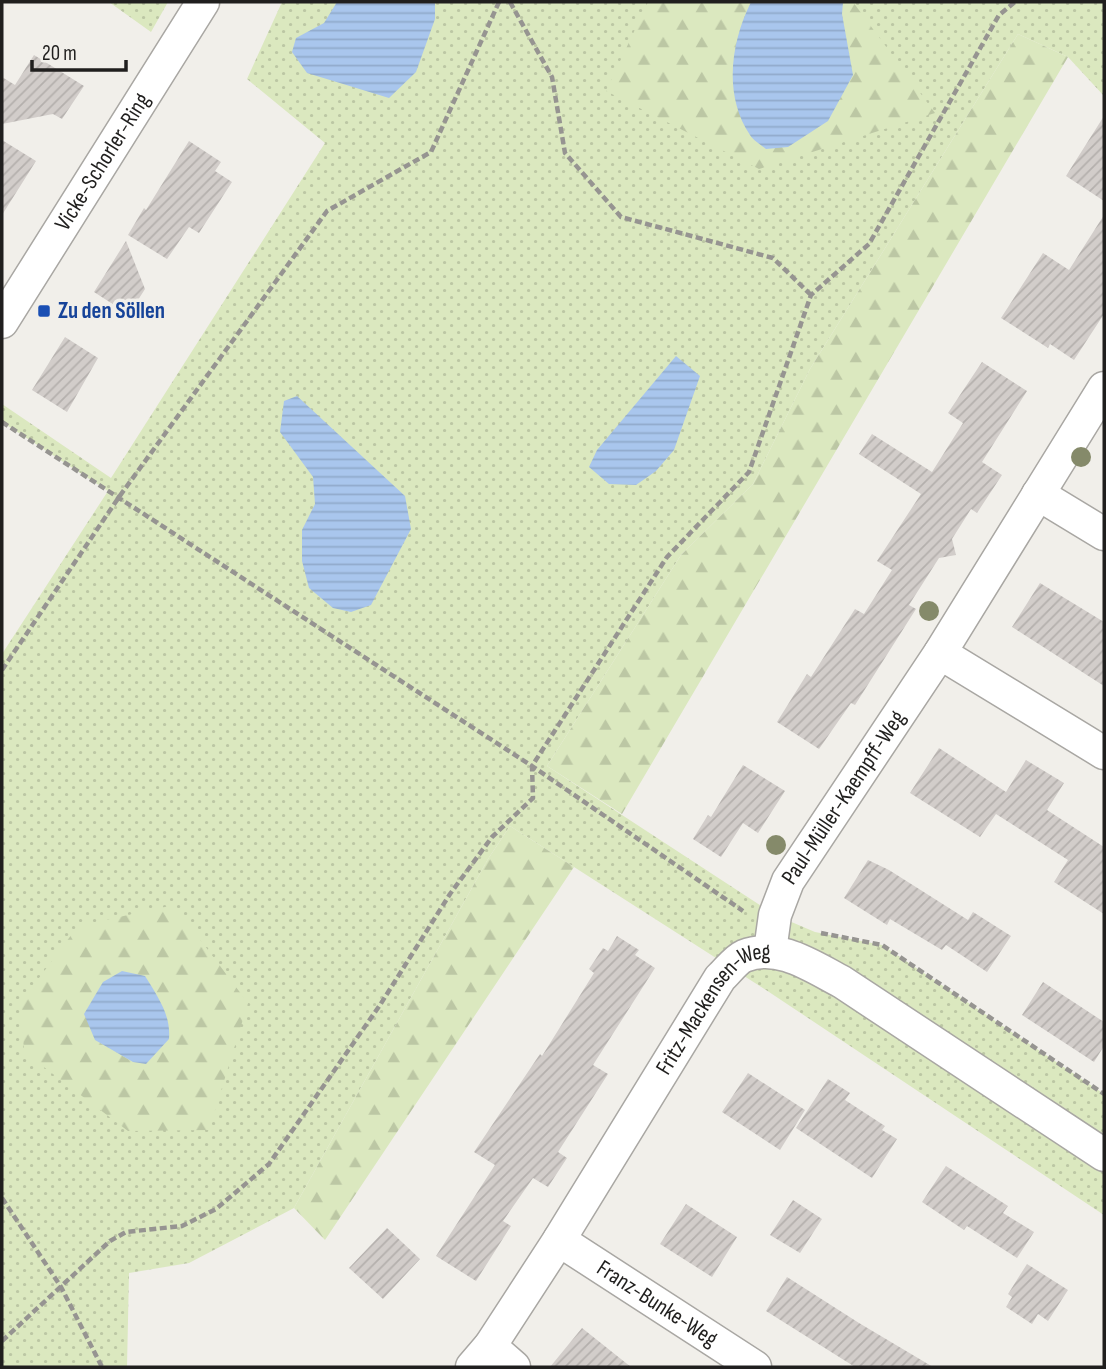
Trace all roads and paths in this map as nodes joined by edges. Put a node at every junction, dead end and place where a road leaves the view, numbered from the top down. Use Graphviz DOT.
graph roads {
  1 [pos="203,2"];
  2 [pos="499,2"];
  3 [pos="510,2"];
  4 [pos="1015,2"];
  5 [pos="811,295"];
  6 [pos="2,322"];
  7 [pos="1104,388"];
  8 [pos="2,422"];
  9 [pos="1038,494"];
  10 [pos="119,498"];
  11 [pos="1104,534"];
  12 [pos="940,653"];
  13 [pos="2,670"];
  14 [pos="1104,753"];
  15 [pos="532,766"];
  16 [pos="745,912"];
  17 [pos="815,932"];
  18 [pos="770,951"];
  19 [pos="1104,1094"];
  20 [pos="1104,1155"];
  21 [pos="2,1198"];
  22 [pos="559,1240"];
  23 [pos="61,1287"];
  24 [pos="2,1341"];
  25 [pos="481,1357"];
  26 [pos="102,1367"];
  27 [pos="514,1367"];
  28 [pos="755,1367"];
  1 -- 6 [label="street, Vicke-Schorler-Ring"];
  2 -- 10 [label="path"];
  3 -- 5 [label="path"];
  4 -- 5 [label="path"];
  5 -- 15 [label="path"];
  7 -- 9 [label="street, Paul-Müller-Kaempff-Weg"];
  8 -- 10 [label="path"];
  9 -- 11 [label="street"];
  9 -- 12 [label="street, Paul-Müller-Kaempff-Weg"];
  10 -- 13 [label="path"];
  10 -- 15 [label="path"];
  12 -- 14 [label="street"];
  12 -- 18 [label="street, Paul-Müller-Kaempff-Weg"];
  15 -- 16 [label="path"];
  15 -- 23 [label="path"];
  17 -- 19 [label="path"];
  18 -- 20 [label="street, Fritz-Mackensen-Weg"];
  18 -- 22 [label="street, Fritz-Mackensen-Weg"];
  21 -- 23 [label="path"];
  22 -- 25 [label="street, Fritz-Mackensen-Weg"];
  22 -- 28 [label="street, Franz-Bunke-Weg"];
  23 -- 24 [label="path"];
  23 -- 26 [label="path"];
  25 -- 27 [label="street"];
}
